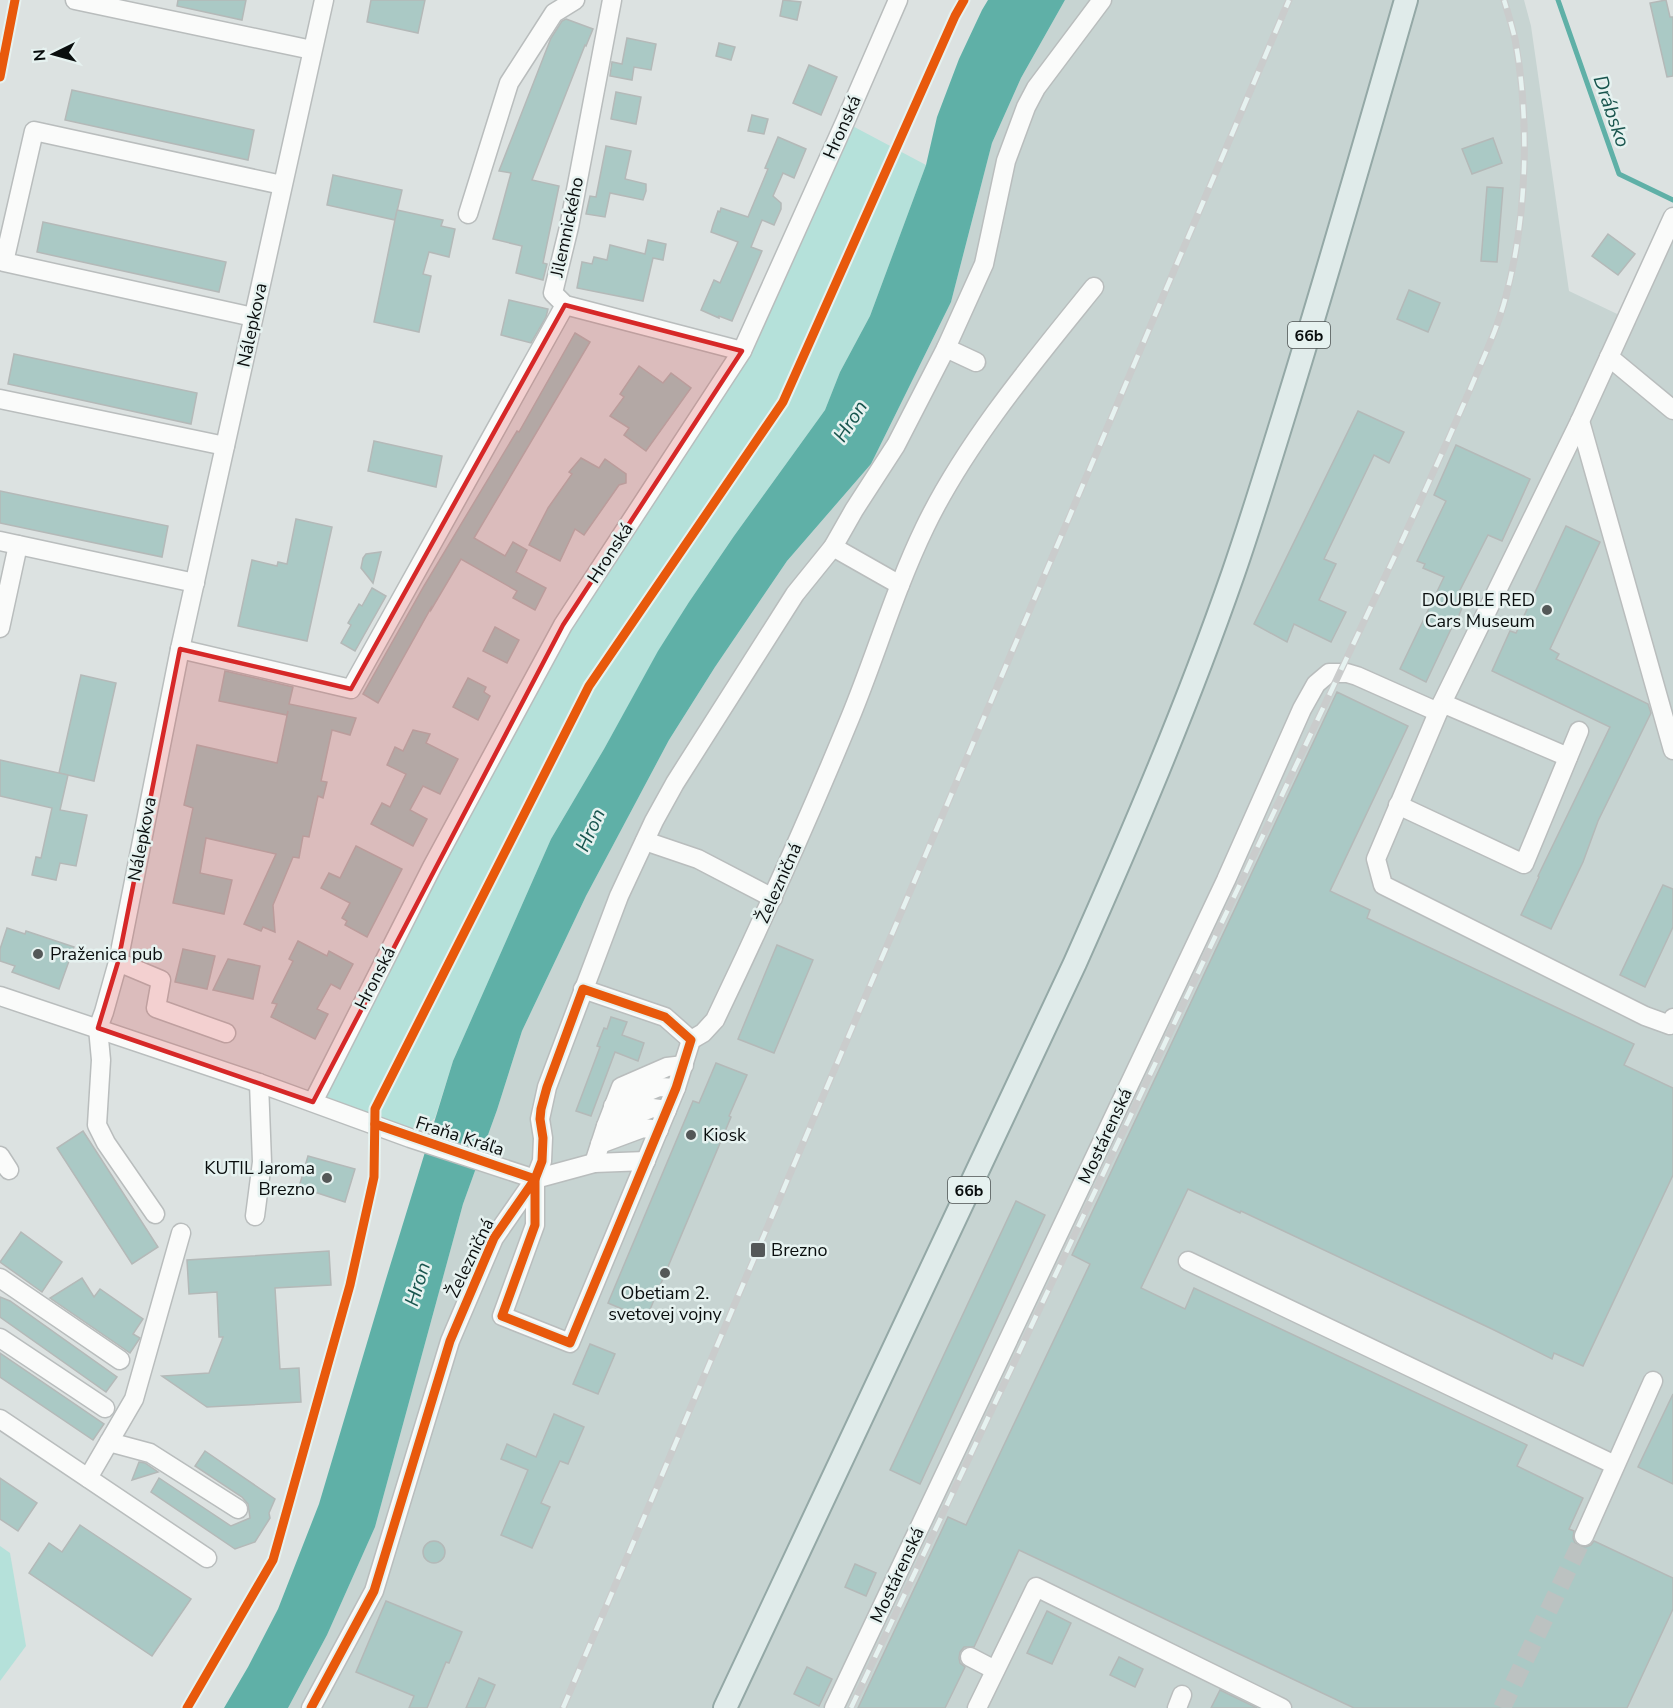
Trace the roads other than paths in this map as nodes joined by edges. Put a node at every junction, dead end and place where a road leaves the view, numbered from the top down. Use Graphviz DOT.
graph roads {
  1 [pos="75,0"];
  2 [pos="324,0"];
  3 [pos="575,0"];
  4 [pos="612,0"];
  5 [pos="898,0"];
  6 [pos="1102,0"];
  7 [pos="1407,0"];
  8 [pos="312,50"];
  9 [pos="282,185"];
  10 [pos="468,214"];
  11 [pos="1673,217"];
  12 [pos="1668,242"];
  13 [pos="1094,287"];
  14 [pos="565,305"];
  15 [pos="253,317"];
  16 [pos="946,348"];
  17 [pos="742,351"];
  18 [pos="1609,357"];
  19 [pos="976,362"];
  20 [pos="0,399"];
  21 [pos="1673,410"];
  22 [pos="1580,421"];
  23 [pos="225,446"];
  24 [pos="0,541"];
  25 [pos="18,545"];
  26 [pos="833,547"];
  27 [pos="195,583"];
  28 [pos="900,585"];
  29 [pos="0,628"];
  30 [pos="180,649"];
  31 [pos="1440,707"];
  32 [pos="1579,731"];
  33 [pos="1673,750"];
  34 [pos="1568,757"];
  35 [pos="1398,805"];
  36 [pos="645,841"];
  37 [pos="773,898"];
  38 [pos="118,962"];
  39 [pos="583,989"];
  40 [pos="0,996"];
  41 [pos="1673,1018"];
  42 [pos="98,1028"];
  43 [pos="226,1033"];
  44 [pos="691,1040"];
  45 [pos="684,1065"];
  46 [pos="259,1083"];
  47 [pos="676,1088"];
  48 [pos="313,1102"];
  49 [pos="613,1106"];
  50 [pos="667,1110"];
  51 [pos="606,1126"];
  52 [pos="659,1130"];
  53 [pos="600,1144"];
  54 [pos="646,1161"];
  55 [pos="594,1163"];
  56 [pos="535,1179"];
  57 [pos="155,1214"];
  58 [pos="255,1216"];
  59 [pos="181,1233"];
  60 [pos="1188,1261"];
  61 [pos="0,1278"];
  62 [pos="0,1338"];
  63 [pos="120,1360"];
  64 [pos="1653,1381"];
  65 [pos="105,1408"];
  66 [pos="0,1419"];
  67 [pos="109,1442"];
  68 [pos="1615,1465"];
  69 [pos="88,1478"];
  70 [pos="238,1509"];
  71 [pos="1584,1536"];
  72 [pos="207,1558"];
  73 [pos="970,1657"];
  74 [pos="996,1670"];
  75 [pos="311,1708"];
  76 [pos="726,1708"];
  77 [pos="834,1708"];
  78 [pos="977,1708"];
  79 [pos="1282,1708"];
  1 -- 8 [label="street"];
  2 -- 8 [label="street, Nálepkova"];
  3 -- 10 [label="street"];
  4 -- 14 [label="street, Jilemnického"];
  5 -- 17 [label="street, Hronská"];
  6 -- 16 [label="street"];
  7 -- 76 [label="main road, 66b"];
  8 -- 9 [label="street, Nálepkova"];
  9 -- 15 [label="street, Nálepkova"];
  9 -- 15 [label="street"];
  11 -- 12 [label="street"];
  12 -- 18 [label="street"];
  13 -- 28 [label="street, Železničná"];
  14 -- 17 [label="street, Jilemnického"];
  14 -- 30 [label="street"];
  15 -- 23 [label="street, Nálepkova"];
  16 -- 19 [label="street"];
  16 -- 26 [label="street"];
  17 -- 48 [label="street, Hronská"];
  18 -- 21 [label="street"];
  18 -- 22 [label="street"];
  20 -- 23 [label="street"];
  22 -- 31 [label="street"];
  22 -- 33 [label="street"];
  23 -- 27 [label="street, Nálepkova"];
  24 -- 25 [label="street"];
  25 -- 27 [label="street"];
  25 -- 29 [label="street"];
  26 -- 28 [label="street"];
  26 -- 36 [label="street"];
  27 -- 30 [label="street, Nálepkova"];
  28 -- 37 [label="street, Železničná"];
  30 -- 38 [label="street, Nálepkova"];
  31 -- 34 [label="street, Mostárenská"];
  31 -- 35 [label="street"];
  31 -- 77 [label="street, Mostárenská"];
  32 -- 34 [label="street"];
  34 -- 35 [label="street"];
  35 -- 41 [label="street"];
  36 -- 37 [label="street"];
  36 -- 39 [label="street"];
  37 -- 44 [label="street, Železničná"];
  38 -- 42 [label="street, Nálepkova"];
  38 -- 43 [label="street"];
  39 -- 44 [label="street"];
  39 -- 56 [label="street"];
  40 -- 42 [label="street, Fraňa Kráľa"];
  42 -- 46 [label="street, Fraňa Kráľa"];
  42 -- 57 [label="street"];
  44 -- 45 [label="street"];
  45 -- 47 [label="street"];
  45 -- 49 [label="street"];
  46 -- 48 [label="street, Fraňa Kráľa"];
  46 -- 58 [label="street"];
  47 -- 49 [label="street"];
  47 -- 50 [label="street"];
  48 -- 56 [label="street, Fraňa Kráľa"];
  49 -- 51 [label="street"];
  50 -- 51 [label="street"];
  50 -- 52 [label="street"];
  51 -- 53 [label="street"];
  52 -- 53 [label="street"];
  52 -- 54 [label="street"];
  53 -- 55 [label="street"];
  54 -- 55 [label="street"];
  54 -- 56 [label="street"];
  55 -- 56 [label="street"];
  56 -- 75 [label="street, Železničná"];
  59 -- 67 [label="street"];
  60 -- 68 [label="street"];
  61 -- 63 [label="street"];
  62 -- 65 [label="street"];
  64 -- 68 [label="street"];
  66 -- 69 [label="street"];
  67 -- 69 [label="street"];
  67 -- 70 [label="street"];
  68 -- 71 [label="street"];
  69 -- 72 [label="street"];
  73 -- 74 [label="street"];
  74 -- 78 [label="street"];
  74 -- 79 [label="street"];
}
